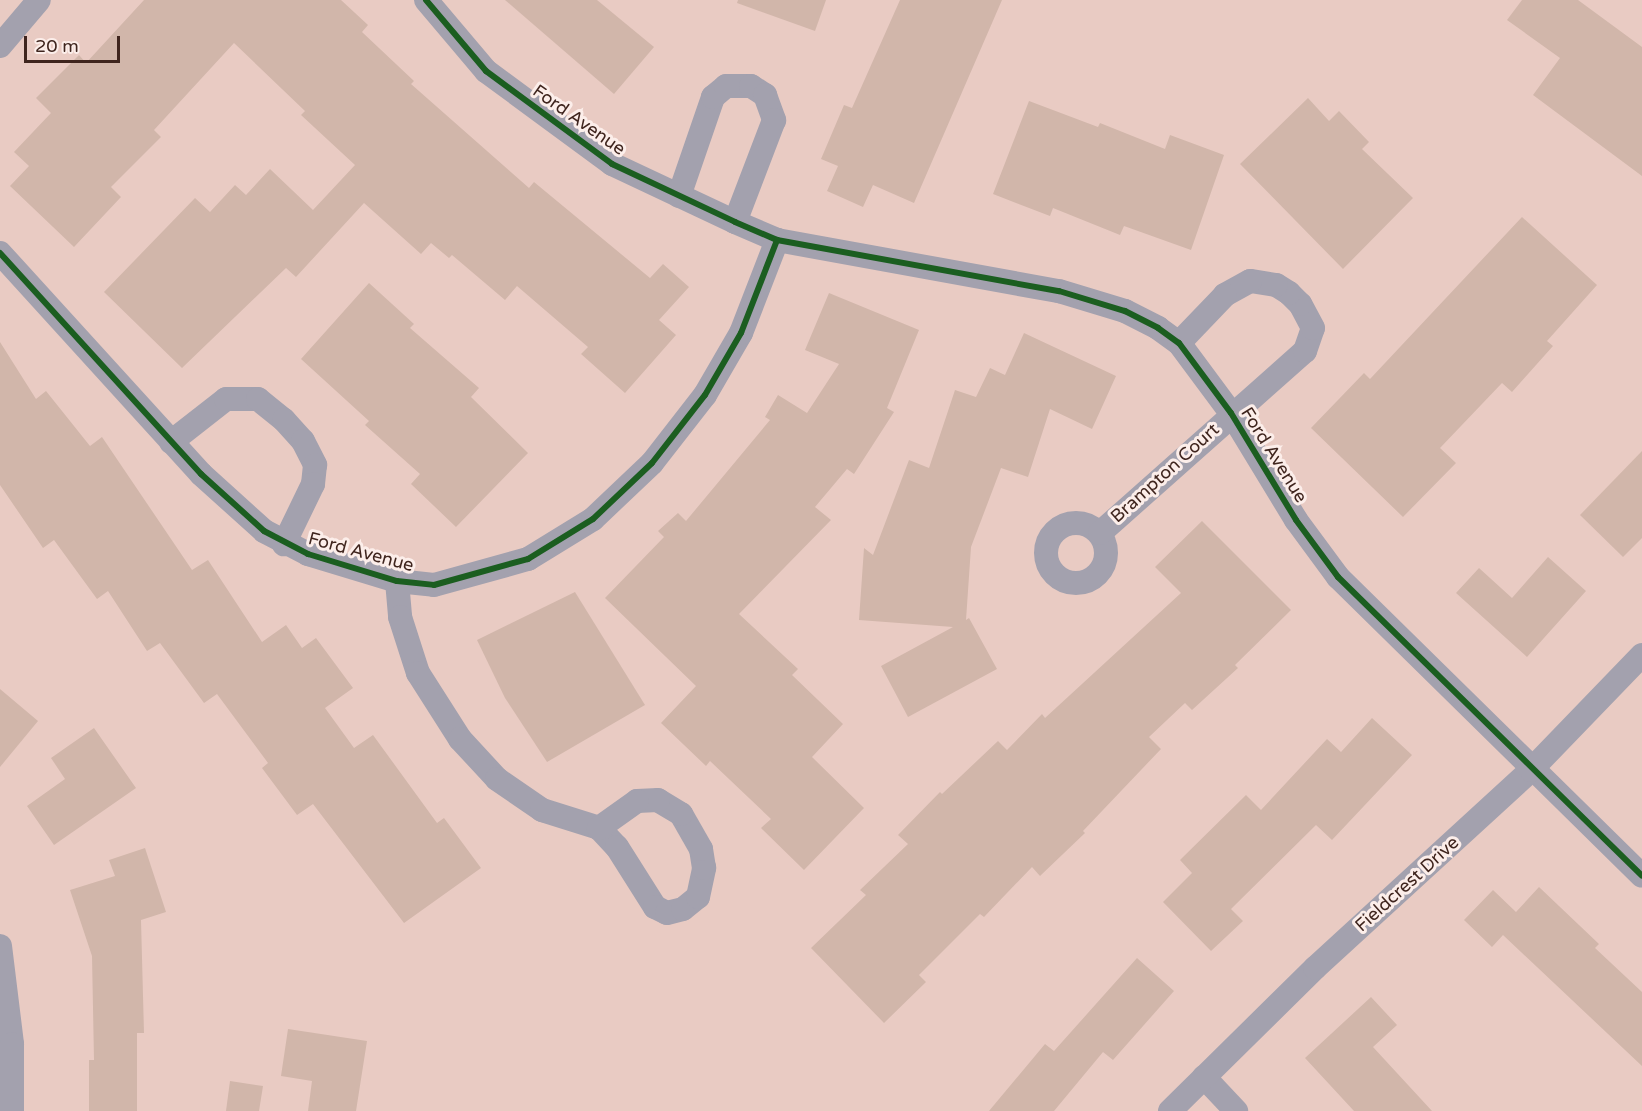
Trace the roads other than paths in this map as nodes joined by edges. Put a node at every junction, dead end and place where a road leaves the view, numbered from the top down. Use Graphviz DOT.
graph roads {
  1 [pos="39,0"];
  2 [pos="426,0"];
  3 [pos="0,46"];
  4 [pos="679,196"];
  5 [pos="735,222"];
  6 [pos="777,240"];
  7 [pos="0,252"];
  8 [pos="1179,343"];
  9 [pos="1231,413"];
  10 [pos="171,442"];
  11 [pos="1100,533"];
  12 [pos="284,544"];
  13 [pos="397,581"];
  14 [pos="1642,655"];
  15 [pos="1531,770"];
  16 [pos="599,828"];
  17 [pos="1642,876"];
  18 [pos="0,946"];
  19 [pos="1204,1077"];
  20 [pos="12,1111"];
  21 [pos="1170,1111"];
  22 [pos="1236,1111"];
  1 -- 3 [label="street"];
  2 -- 4 [label="street, Ford Avenue"];
  4 -- 5 [label="street, Ford Avenue"];
  4 -- 5 [label="street"];
  5 -- 6 [label="street, Ford Avenue"];
  6 -- 8 [label="street, Ford Avenue"];
  6 -- 13 [label="street, Ford Avenue"];
  7 -- 10 [label="street, Ford Avenue"];
  8 -- 9 [label="street, Ford Avenue"];
  8 -- 9 [label="street, Brampton Court"];
  9 -- 11 [label="street, Brampton Court"];
  9 -- 15 [label="street, Ford Avenue"];
  10 -- 12 [label="street, Ford Avenue"];
  10 -- 12 [label="street"];
  12 -- 13 [label="street, Ford Avenue"];
  13 -- 16 [label="street"];
  14 -- 15 [label="street, Fieldcrest Drive"];
  15 -- 17 [label="street, Ford Avenue"];
  15 -- 19 [label="street, Fieldcrest Drive"];
  16 -- 16 [label="street"];
  18 -- 20 [label="street"];
  19 -- 21 [label="street, Fieldcrest Drive"];
  19 -- 22 [label="street"];
}
